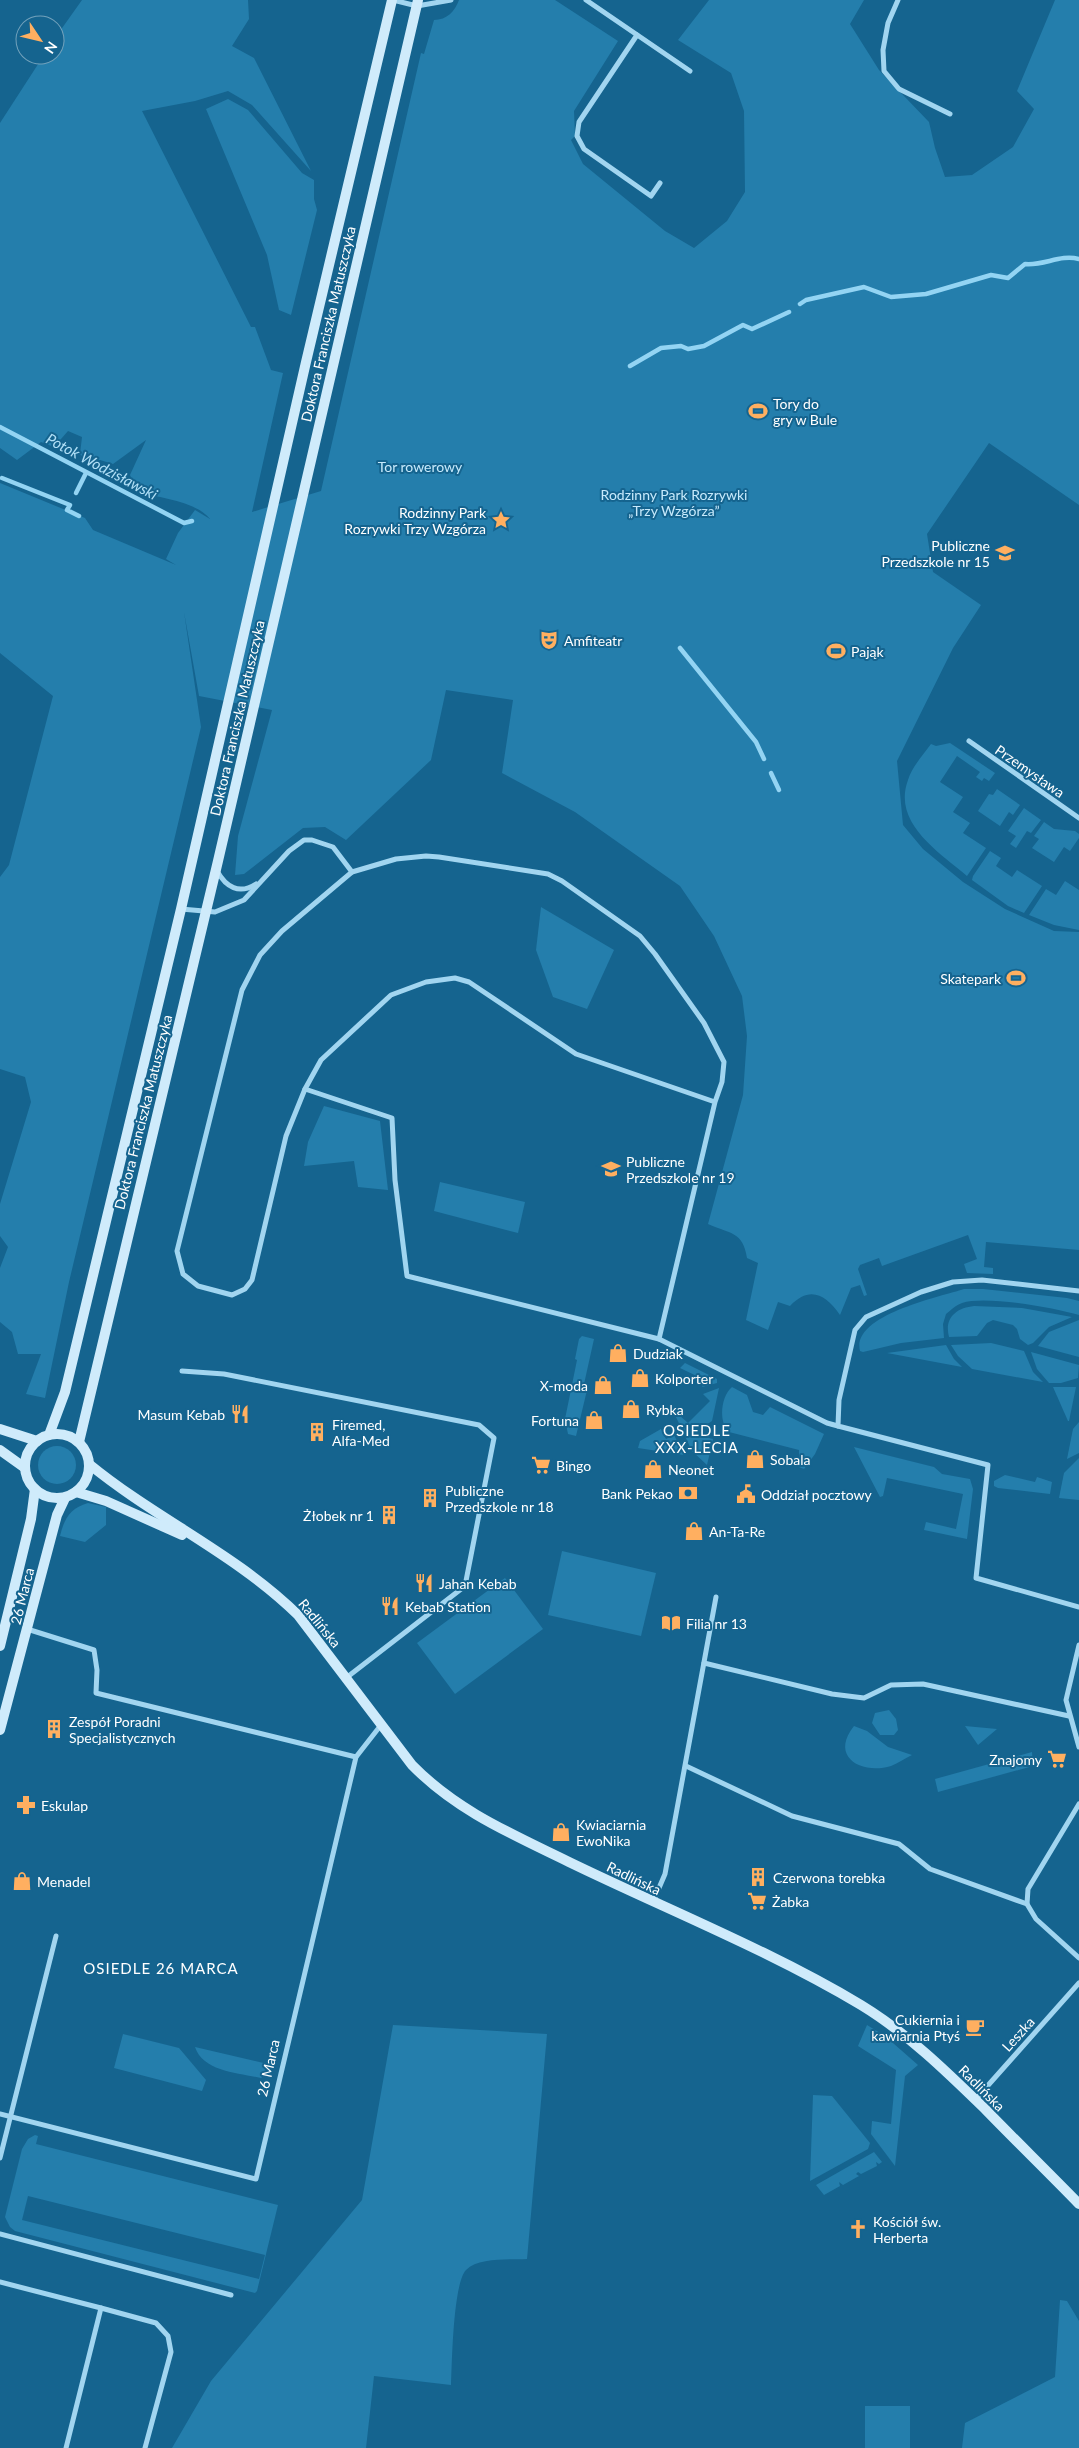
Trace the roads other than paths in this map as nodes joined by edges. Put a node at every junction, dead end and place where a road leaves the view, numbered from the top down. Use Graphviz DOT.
graph roads {
  1 [pos="392,0"];
  2 [pos="451,0"];
  3 [pos="586,0"];
  4 [pos="898,0"];
  5 [pos="417,3"];
  6 [pos="637,34"];
  7 [pos="690,70"];
  8 [pos="950,114"];
  9 [pos="660,183"];
  10 [pos="969,742"];
  11 [pos="1079,818"];
  12 [pos="216,869"];
  13 [pos="352,872"];
  14 [pos="261,881"];
  15 [pos="181,909"];
  16 [pos="205,912"];
  17 [pos="305,1089"];
  18 [pos="715,1102"];
  19 [pos="1079,1291"];
  20 [pos="659,1339"];
  21 [pos="182,1371"];
  22 [pos="838,1426"];
  23 [pos="0,1429"];
  24 [pos="49,1435"];
  25 [pos="37,1441"];
  26 [pos="79,1442"];
  27 [pos="0,1450"];
  28 [pos="90,1464"];
  29 [pos="25,1468"];
  30 [pos="35,1489"];
  31 [pos="76,1492"];
  32 [pos="65,1498"];
  33 [pos="206,1545"];
  34 [pos="716,1597"];
  35 [pos="1079,1607"];
  36 [pos="27,1629"];
  37 [pos="1079,1645"];
  38 [pos="0,1646"];
  39 [pos="704,1663"];
  40 [pos="346,1679"];
  41 [pos="1069,1716"];
  42 [pos="382,1725"];
  43 [pos="0,1730"];
  44 [pos="1079,1747"];
  45 [pos="356,1757"];
  46 [pos="686,1766"];
  47 [pos="1079,1804"];
  48 [pos="652,1902"];
  49 [pos="1027,1904"];
  50 [pos="56,1936"];
  51 [pos="1079,1958"];
  52 [pos="1079,1983"];
  53 [pos="975,2100"];
  54 [pos="0,2114"];
  55 [pos="11,2116"];
  56 [pos="0,2158"];
  57 [pos="1079,2204"];
  58 [pos="0,2234"];
  59 [pos="0,2282"];
  60 [pos="231,2295"];
  61 [pos="101,2308"];
  62 [pos="66,2448"];
  63 [pos="145,2448"];
  1 -- 5 [label="street"];
  1 -- 15 [label="main road, Doktora Franciszka Matuszczyka"];
  2 -- 5 [label="street"];
  3 -- 6 [label="street"];
  4 -- 8 [label="street"];
  5 -- 12 [label="main road, Doktora Franciszka Matuszczyka"];
  6 -- 7 [label="street"];
  6 -- 9 [label="street"];
  10 -- 11 [label="street, Przemysława"];
  12 -- 14 [label="street"];
  12 -- 16 [label="main road, Doktora Franciszka Matuszczyka"];
  13 -- 14 [label="street"];
  13 -- 17 [label="street"];
  13 -- 18 [label="street"];
  14 -- 16 [label="street"];
  15 -- 16 [label="street"];
  15 -- 24 [label="main road, Doktora Franciszka Matuszczyka"];
  16 -- 26 [label="main road, Doktora Franciszka Matuszczyka"];
  17 -- 18 [label="street"];
  17 -- 20 [label="street"];
  18 -- 20 [label="street"];
  19 -- 22 [label="street"];
  20 -- 22 [label="street"];
  21 -- 40 [label="street"];
  22 -- 35 [label="street"];
  23 -- 25 [label="main road"];
  24 -- 25 [label="main road"];
  24 -- 26 [label="main road"];
  25 -- 29 [label="main road"];
  26 -- 28 [label="main road"];
  27 -- 29 [label="main road"];
  28 -- 31 [label="main road"];
  28 -- 33 [label="main road, Radlińska"];
  29 -- 30 [label="main road"];
  30 -- 32 [label="main road"];
  30 -- 38 [label="main road, 26 Marca"];
  31 -- 32 [label="main road"];
  31 -- 33 [label="main road, Radlińska"];
  32 -- 36 [label="main road, 26 Marca"];
  33 -- 40 [label="main road, Radlińska"];
  34 -- 39 [label="street"];
  36 -- 43 [label="main road, 26 Marca"];
  36 -- 45 [label="street"];
  37 -- 41 [label="street"];
  39 -- 41 [label="street"];
  39 -- 46 [label="street"];
  40 -- 42 [label="main road, Radlińska"];
  41 -- 44 [label="street"];
  42 -- 45 [label="street, 26 Marca"];
  42 -- 48 [label="main road, Radlińska"];
  45 -- 55 [label="street, 26 Marca"];
  46 -- 48 [label="street"];
  46 -- 49 [label="street"];
  47 -- 49 [label="street"];
  48 -- 53 [label="main road, Radlińska"];
  49 -- 51 [label="street"];
  50 -- 55 [label="street"];
  52 -- 53 [label="street, Leszka"];
  53 -- 57 [label="main road, Radlińska"];
  54 -- 55 [label="street, 26 Marca"];
  55 -- 56 [label="street"];
  58 -- 60 [label="street"];
  59 -- 61 [label="street"];
  61 -- 62 [label="street"];
  61 -- 63 [label="street"];
}
